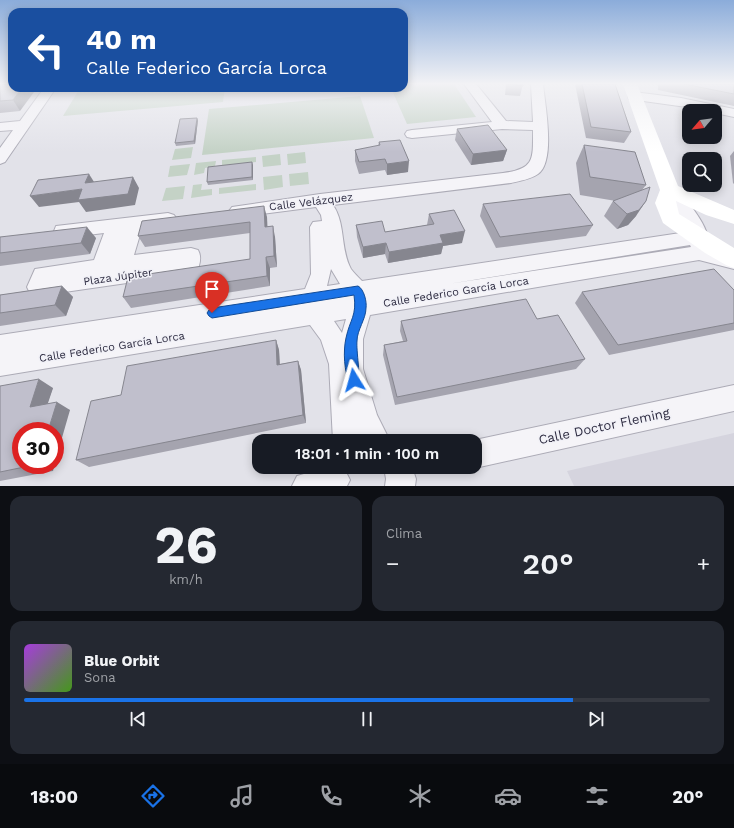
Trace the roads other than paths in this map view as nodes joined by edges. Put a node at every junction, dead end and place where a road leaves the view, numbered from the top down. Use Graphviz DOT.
graph roads {
  1 [pos="37,107"];
  2 [pos="488,107"];
  3 [pos="539,107"];
  4 [pos="638,107"];
  5 [pos="702,107"];
  6 [pos="734,113"];
  7 [pos="24,125"];
  8 [pos="502,125"];
  9 [pos="540,126"];
  10 [pos="0,127"];
  11 [pos="412,134"];
  12 [pos="0,159"];
  13 [pos="670,190"];
  14 [pos="320,200"];
  15 [pos="218,213"];
  16 [pos="187,217"];
  17 [pos="732,217"];
  18 [pos="670,218"];
  19 [pos="125,225"];
  20 [pos="46,233"];
  21 [pos="651,245"];
  22 [pos="699,245"];
  23 [pos="734,260"];
  24 [pos="122,264"];
  25 [pos="101,267"];
  26 [pos="360,300"];
  27 [pos="314,306"];
  28 [pos="0,346"];
  29 [pos="0,365"];
  30 [pos="734,398"];
  31 [pos="346,434"];
  32 [pos="372,434"];
  33 [pos="482,452"];
  34 [pos="336,478"];
  35 [pos="307,486"];
  1 -- 7 [label="street"];
  2 -- 8 [label="street"];
  3 -- 9 [label="street, Calle Velázquez"];
  4 -- 13 [label="main road"];
  5 -- 6 [label="street"];
  7 -- 10 [label="street"];
  7 -- 12 [label="street"];
  8 -- 9 [label="street"];
  8 -- 11 [label="street"];
  9 -- 14 [label="street, Calle Velázquez"];
  13 -- 17 [label="main road"];
  13 -- 18 [label="main road"];
  13 -- 22 [label="street"];
  14 -- 15 [label="street, Calle Velázquez"];
  14 -- 26 [label="street"];
  14 -- 27 [label="street"];
  16 -- 19 [label="street"];
  17 -- 22 [label="main road"];
  18 -- 21 [label="street"];
  18 -- 22 [label="main road"];
  19 -- 20 [label="street"];
  19 -- 24 [label="street, Plaza Júpiter"];
  19 -- 25 [label="street, Plaza Júpiter"];
  21 -- 22 [label="street, Calle Federico García Lorca"];
  21 -- 26 [label="street, Calle Federico García Lorca"];
  22 -- 23 [label="main road"];
  22 -- 26 [label="street, Calle Federico García Lorca"];
  24 -- 25 [label="street, Plaza Júpiter"];
  24 -- 25 [label="street, Plaza Júpiter"];
  26 -- 27 [label="street, Calle Federico García Lorca"];
  26 -- 32 [label="street"];
  27 -- 28 [label="street, Calle Federico García Lorca"];
  27 -- 29 [label="street, Calle Federico García Lorca"];
  27 -- 31 [label="street"];
  30 -- 33 [label="street, Calle Doctor Fleming"];
  34 -- 35 [label="street"];
}
